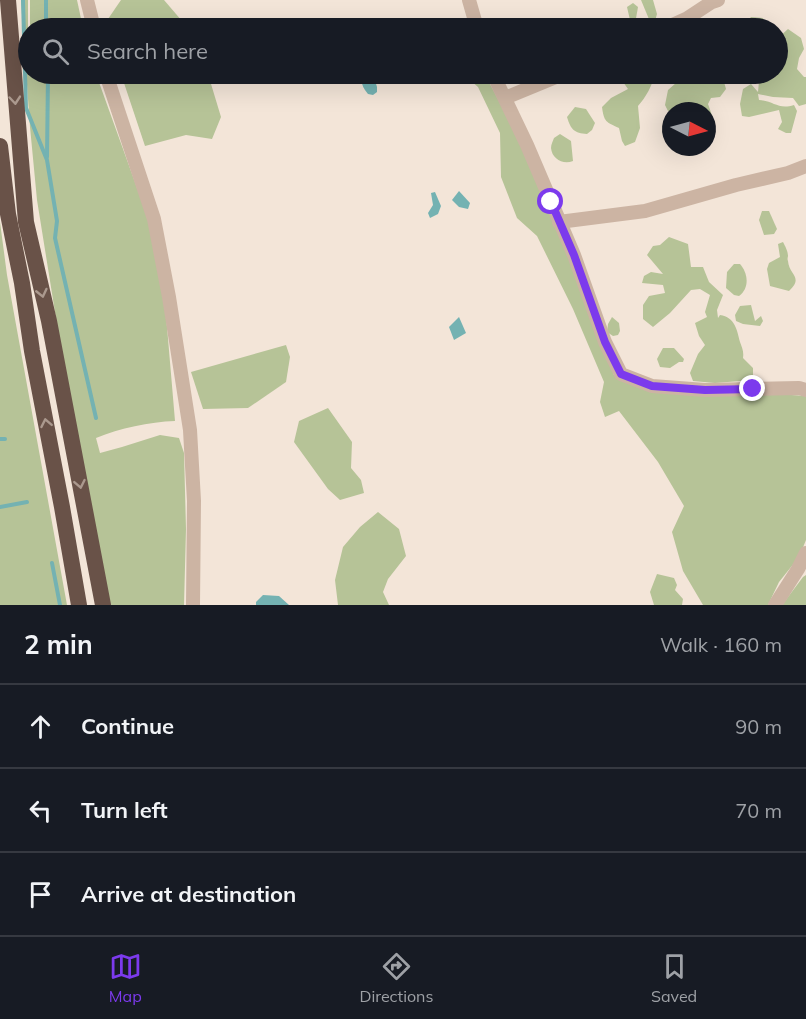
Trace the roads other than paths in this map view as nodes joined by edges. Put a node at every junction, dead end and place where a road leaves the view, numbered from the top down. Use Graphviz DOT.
graph roads {
  1 [pos="8,0"];
  2 [pos="87,0"];
  3 [pos="469,0"];
  4 [pos="718,0"];
  5 [pos="92,18"];
  6 [pos="474,18"];
  7 [pos="688,18"];
  8 [pos="109,84"];
  9 [pos="498,84"];
  10 [pos="539,84"];
  11 [pos="505,98"];
  12 [pos="0,146"];
  13 [pos="806,166"];
  14 [pos="559,222"];
  15 [pos="806,390"];
  16 [pos="806,553"];
  17 [pos="78,605"];
  18 [pos="103,605"];
  19 [pos="193,605"];
  20 [pos="775,605"];
  1 -- 18 [label="highway, one-way"];
  2 -- 5 [label="street"];
  3 -- 6 [label="street"];
  4 -- 7 [label="street"];
  8 -- 19 [label="street"];
  9 -- 11 [label="street"];
  10 -- 11 [label="street"];
  11 -- 14 [label="street"];
  17 -- 12 [label="highway, one-way"];
  13 -- 14 [label="street"];
  14 -- 15 [label="street"];
  16 -- 20 [label="street"];
}
